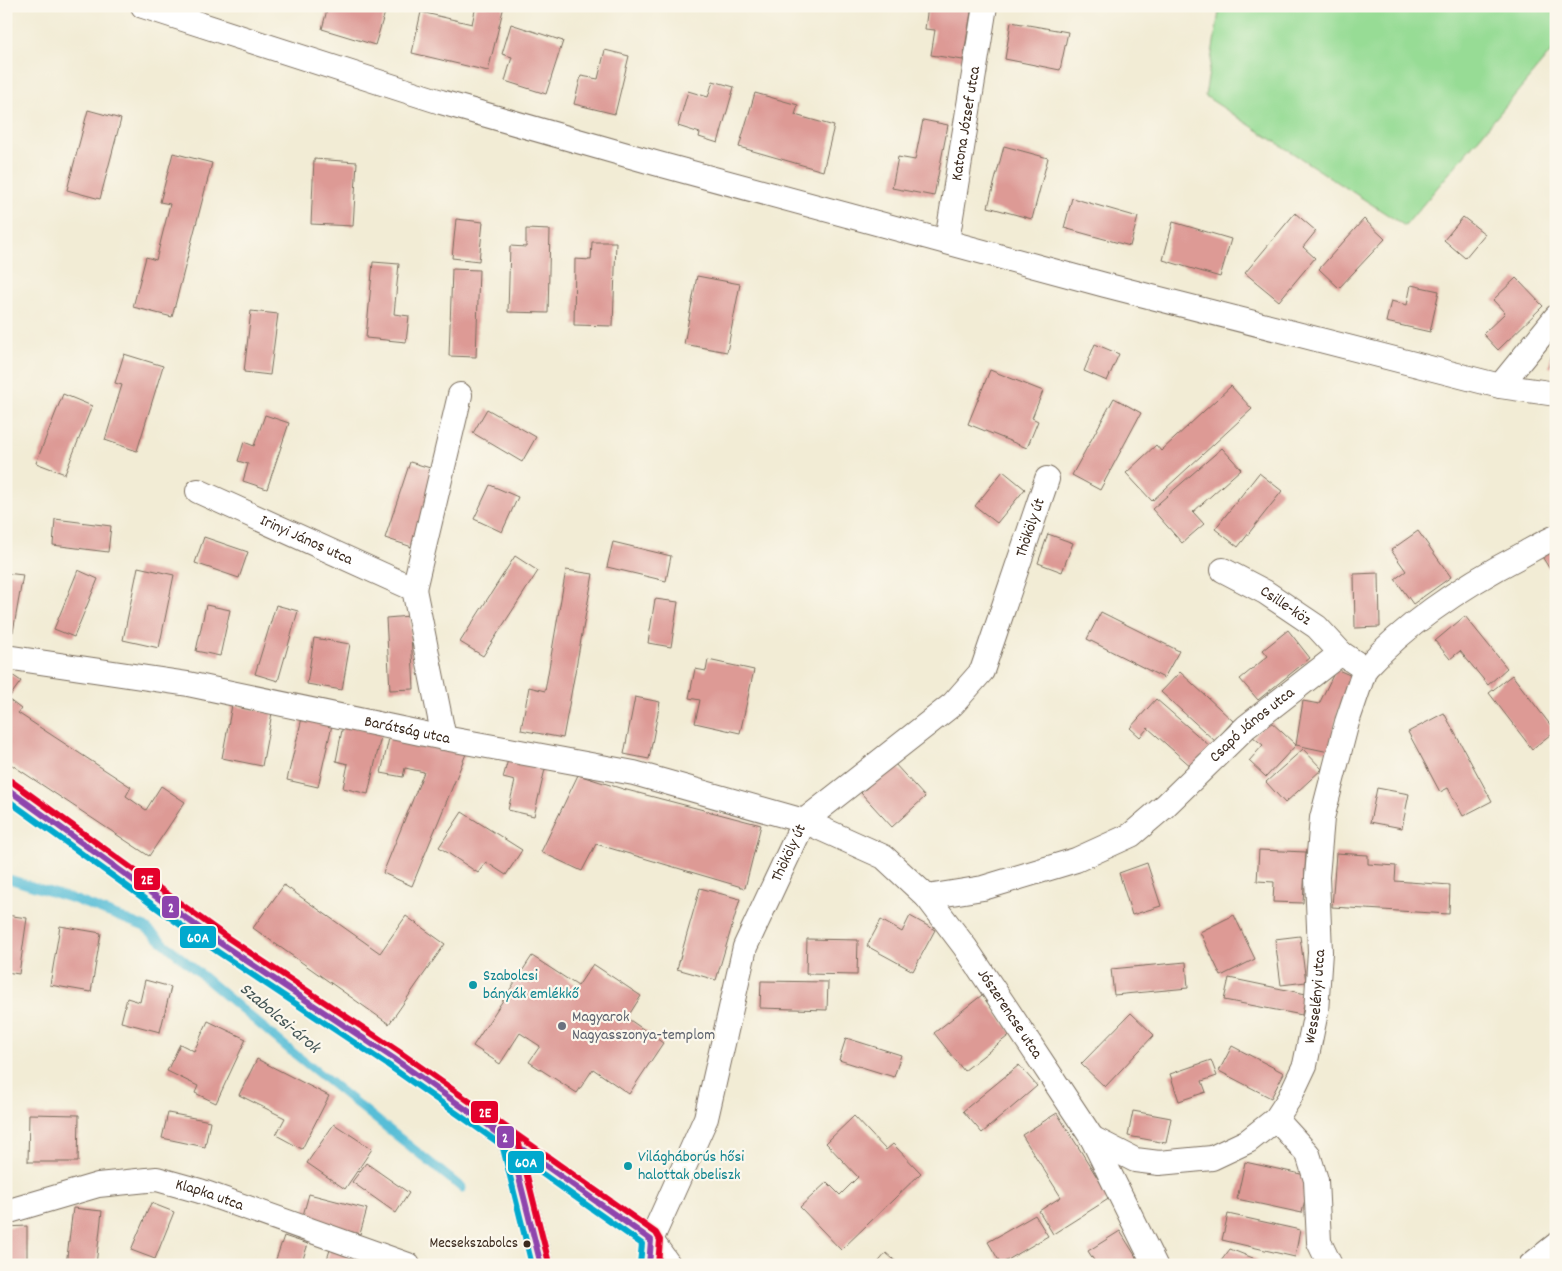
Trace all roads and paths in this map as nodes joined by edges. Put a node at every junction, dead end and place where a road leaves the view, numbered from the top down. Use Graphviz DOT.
graph roads {
  1 [pos="142,6"];
  2 [pos="985,6"];
  3 [pos="947,241"];
  4 [pos="1556,317"];
  5 [pos="1500,386"];
  6 [pos="1556,394"];
  7 [pos="460,395"];
  8 [pos="1047,479"];
  9 [pos="198,491"];
  10 [pos="1556,537"];
  11 [pos="1223,570"];
  12 [pos="414,589"];
  13 [pos="1341,653"];
  14 [pos="6,657"];
  15 [pos="1365,669"];
  16 [pos="444,738"];
  17 [pos="6,788"];
  18 [pos="804,821"];
  19 [pos="927,897"];
  20 [pos="1276,1119"];
  21 [pos="1092,1138"];
  22 [pos="510,1142"];
  23 [pos="6,1212"];
  24 [pos="651,1240"];
  25 [pos="1556,1245"];
  26 [pos="408,1265"];
  27 [pos="541,1265"];
  28 [pos="649,1265"];
  29 [pos="669,1265"];
  30 [pos="1155,1265"];
  31 [pos="1330,1265"];
  32 [pos="1531,1265"];
  1 -- 3 [label="street"];
  2 -- 3 [label="street, Katona József utca"];
  3 -- 5 [label="street"];
  4 -- 5 [label="street"];
  5 -- 6 [label="street"];
  7 -- 12 [label="street"];
  8 -- 18 [label="street, Thököly út"];
  9 -- 12 [label="street, Irinyi János utca"];
  10 -- 15 [label="street"];
  11 -- 13 [label="street, Csille-köz"];
  12 -- 16 [label="street"];
  13 -- 15 [label="street"];
  13 -- 19 [label="street, Csapó János utca"];
  14 -- 16 [label="street, Barátság utca"];
  15 -- 20 [label="street, Wesselényi utca"];
  16 -- 18 [label="street, Barátság utca"];
  17 -- 22 [label="street"];
  18 -- 19 [label="street, Jószerencse utca"];
  18 -- 24 [label="street, Thököly út"];
  19 -- 21 [label="street, Jószerencse utca"];
  20 -- 21 [label="street, Wesselényi utca"];
  20 -- 31 [label="street"];
  21 -- 30 [label="street, Jószerencse utca"];
  22 -- 24 [label="street"];
  22 -- 27 [label="street"];
  23 -- 26 [label="street, Klapka utca"];
  24 -- 28 [label="street, Thököly út"];
  24 -- 29 [label="street"];
  25 -- 32 [label="street"];
}
